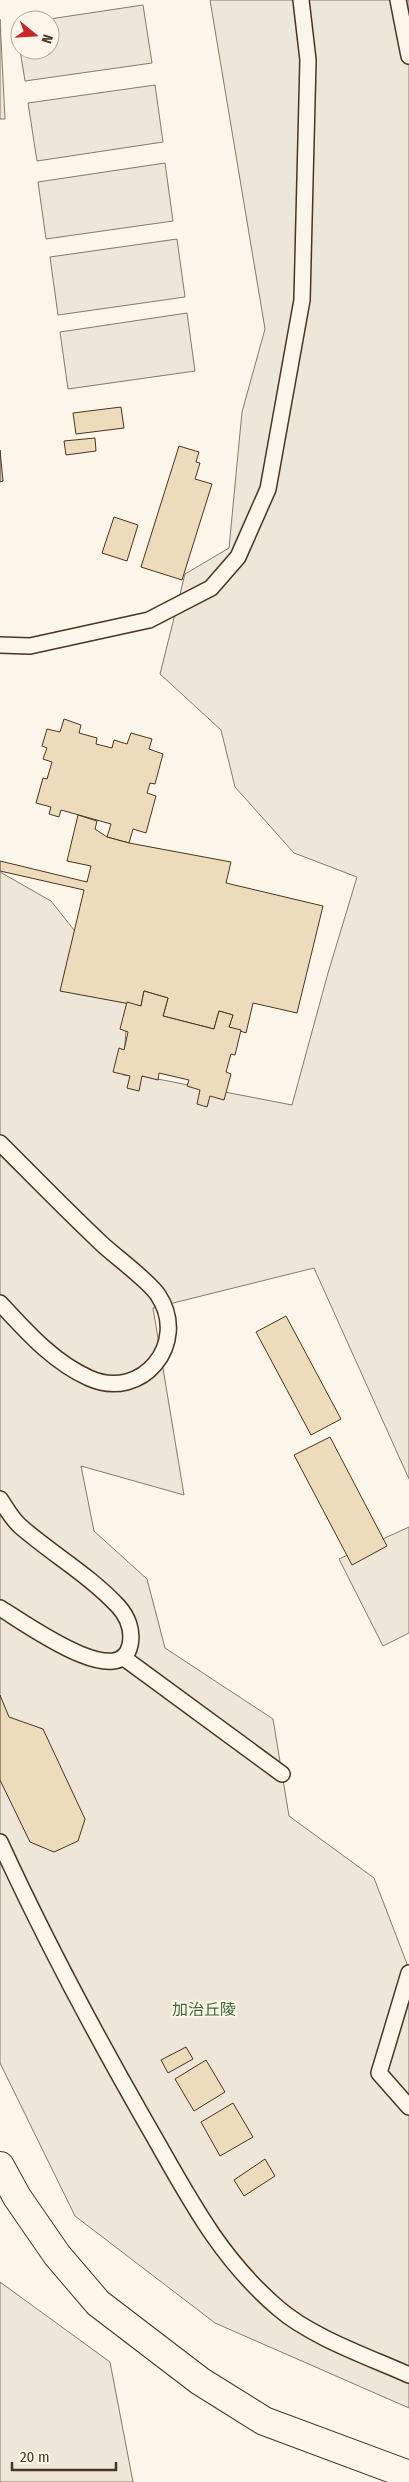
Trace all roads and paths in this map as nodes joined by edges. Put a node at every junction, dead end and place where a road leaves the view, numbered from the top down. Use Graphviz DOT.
graph roads {
  1 [pos="301,0"];
  2 [pos="398,0"];
  3 [pos="409,56"];
  4 [pos="0,645"];
  5 [pos="0,1143"];
  6 [pos="0,1303"];
  7 [pos="0,1499"];
  8 [pos="0,1608"];
  9 [pos="124,1658"];
  10 [pos="282,1774"];
  11 [pos="0,1842"];
  12 [pos="409,1973"];
  13 [pos="409,2107"];
  14 [pos="0,2166"];
  15 [pos="409,2375"];
  16 [pos="409,2475"];
  1 -- 4 [label="lane"];
  2 -- 3 [label="lane"];
  5 -- 6 [label="lane"];
  7 -- 9 [label="lane"];
  8 -- 9 [label="lane"];
  9 -- 10 [label="lane"];
  11 -- 15 [label="lane"];
  12 -- 13 [label="lane"];
  14 -- 16 [label="street"];
}
